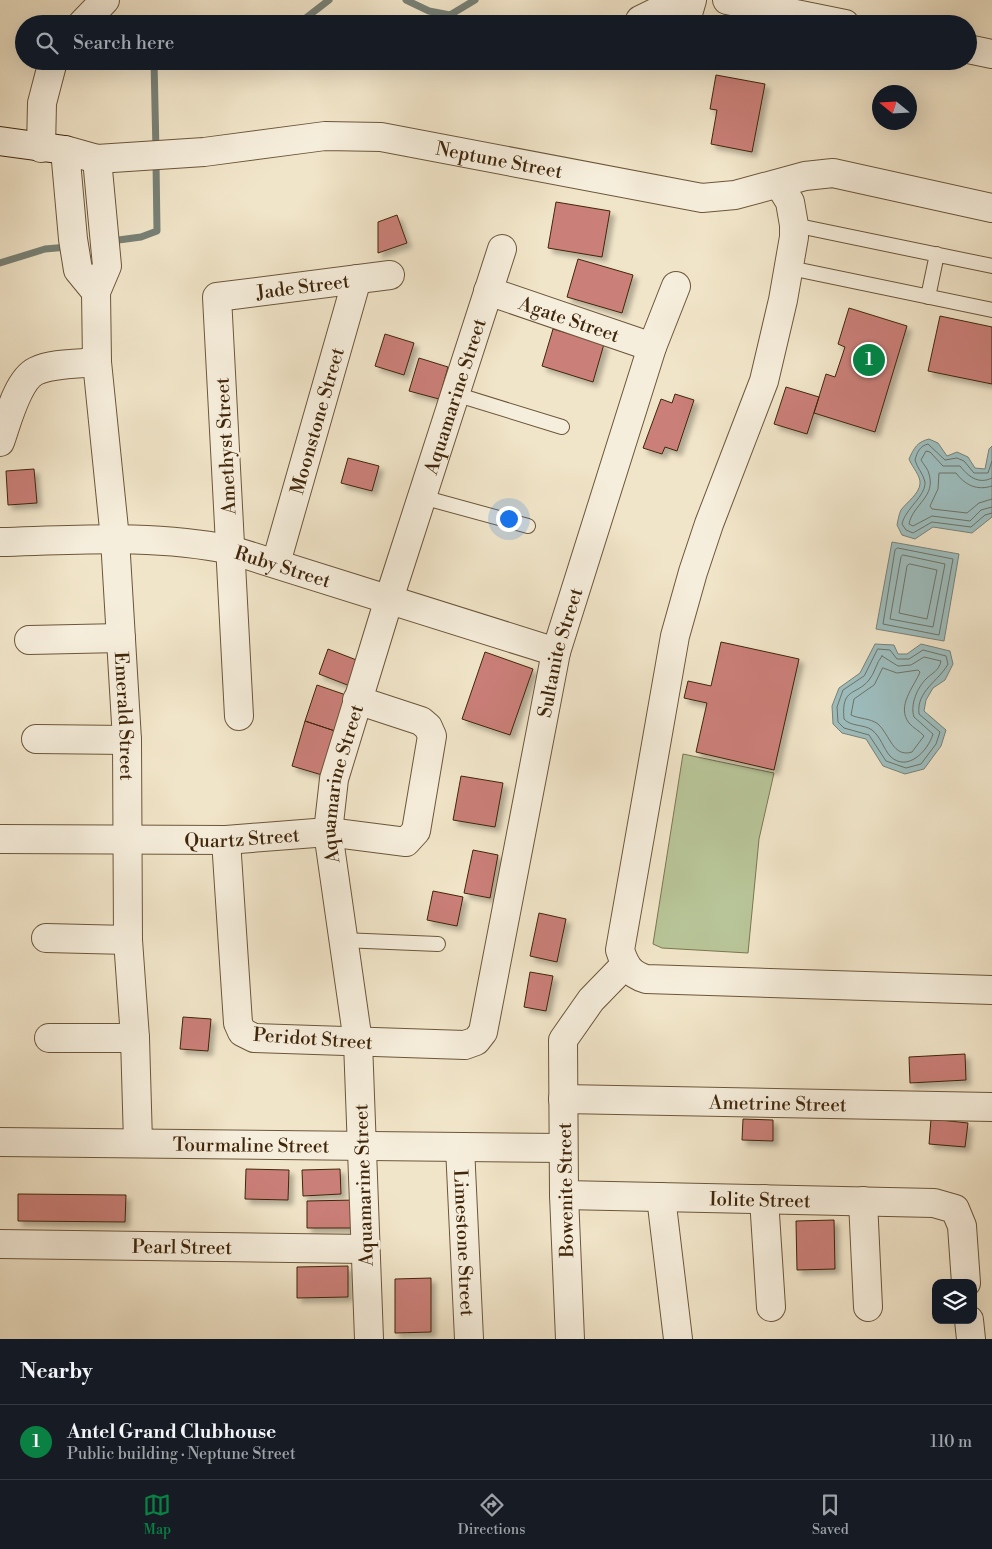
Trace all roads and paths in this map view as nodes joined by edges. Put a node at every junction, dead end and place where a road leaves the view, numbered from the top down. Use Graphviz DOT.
graph roads {
  1 [pos="105,0"];
  2 [pos="681,0"];
  3 [pos="692,0"];
  4 [pos="728,0"];
  5 [pos="820,9"];
  6 [pos="91,15"];
  7 [pos="650,15"];
  8 [pos="688,15"];
  9 [pos="977,51"];
  10 [pos="992,54"];
  11 [pos="51,70"];
  12 [pos="0,142"];
  13 [pos="53,149"];
  14 [pos="109,159"];
  15 [pos="779,184"];
  16 [pos="992,208"];
  17 [pos="794,225"];
  18 [pos="502,249"];
  19 [pos="937,254"];
  20 [pos="992,266"];
  21 [pos="790,268"];
  22 [pos="390,275"];
  23 [pos="357,279"];
  24 [pos="676,286"];
  25 [pos="488,291"];
  26 [pos="96,292"];
  27 [pos="217,297"];
  28 [pos="928,297"];
  29 [pos="992,310"];
  30 [pos="652,347"];
  31 [pos="97,362"];
  32 [pos="455,394"];
  33 [pos="562,427"];
  34 [pos="0,442"];
  35 [pos="422,497"];
  36 [pos="528,526"];
  37 [pos="114,540"];
  38 [pos="0,542"];
  39 [pos="231,550"];
  40 [pos="276,563"];
  41 [pos="389,599"];
  42 [pos="121,638"];
  43 [pos="29,640"];
  44 [pos="556,652"];
  45 [pos="357,700"];
  46 [pos="239,716"];
  47 [pos="36,740"];
  48 [pos="127,740"];
  49 [pos="328,832"];
  50 [pos="0,839"];
  51 [pos="126,839"];
  52 [pos="226,840"];
  53 [pos="46,938"];
  54 [pos="128,940"];
  55 [pos="342,940"];
  56 [pos="438,944"];
  57 [pos="624,966"];
  58 [pos="992,990"];
  59 [pos="483,1032"];
  60 [pos="49,1038"];
  61 [pos="135,1038"];
  62 [pos="358,1042"];
  63 [pos="563,1099"];
  64 [pos="992,1108"];
  65 [pos="0,1142"];
  66 [pos="138,1142"];
  67 [pos="360,1146"];
  68 [pos="460,1147"];
  69 [pos="563,1148"];
  70 [pos="564,1196"];
  71 [pos="660,1196"];
  72 [pos="764,1199"];
  73 [pos="863,1201"];
  74 [pos="0,1244"];
  75 [pos="365,1249"];
  76 [pos="966,1279"];
  77 [pos="771,1307"];
  78 [pos="868,1307"];
  79 [pos="969,1324"];
  80 [pos="369,1339"];
  81 [pos="469,1339"];
  82 [pos="570,1339"];
  83 [pos="678,1339"];
  84 [pos="971,1339"];
  1 -- 6 [label="street"];
  2 -- 7 [label="street"];
  3 -- 8 [label="street"];
  4 -- 5 [label="street"];
  9 -- 10 [label="street"];
  11 -- 13 [label="street"];
  12 -- 13 [label="street, Neptune Street"];
  13 -- 14 [label="street, Neptune Street"];
  13 -- 26 [label="street"];
  14 -- 15 [label="street, Neptune Street"];
  14 -- 26 [label="street, Emerald Street"];
  15 -- 16 [label="street, Neptune Street"];
  15 -- 17 [label="street"];
  17 -- 19 [label="lane"];
  17 -- 21 [label="street"];
  18 -- 25 [label="street, Aquamarine Street"];
  19 -- 20 [label="lane"];
  19 -- 28 [label="lane"];
  21 -- 28 [label="lane"];
  21 -- 57 [label="street"];
  22 -- 23 [label="street, Jade Street"];
  23 -- 27 [label="street, Jade Street"];
  23 -- 40 [label="street, Moonstone Street"];
  24 -- 30 [label="street, Sultanite Street"];
  25 -- 30 [label="street, Agate Street"];
  25 -- 32 [label="street, Aquamarine Street"];
  26 -- 31 [label="street, Emerald Street"];
  27 -- 39 [label="street, Amethyst Street"];
  28 -- 29 [label="lane"];
  30 -- 44 [label="street, Sultanite Street"];
  31 -- 34 [label="street"];
  31 -- 37 [label="street, Emerald Street"];
  32 -- 33 [label="lane"];
  32 -- 35 [label="street, Aquamarine Street"];
  35 -- 36 [label="lane"];
  35 -- 41 [label="street, Aquamarine Street"];
  37 -- 38 [label="street, Ruby Street"];
  37 -- 39 [label="street, Ruby Street"];
  37 -- 42 [label="street, Emerald Street"];
  39 -- 40 [label="street, Ruby Street"];
  39 -- 46 [label="street, Amethyst Street"];
  40 -- 41 [label="street, Ruby Street"];
  41 -- 44 [label="street, Ruby Street"];
  41 -- 45 [label="street, Aquamarine Street"];
  42 -- 43 [label="street"];
  42 -- 48 [label="street, Emerald Street"];
  44 -- 59 [label="street, Sultanite Street"];
  45 -- 49 [label="street, Aquamarine Street"];
  45 -- 49 [label="street, Quartz Street"];
  47 -- 48 [label="street"];
  48 -- 51 [label="street, Emerald Street"];
  49 -- 52 [label="street, Quartz Street"];
  49 -- 55 [label="street, Aquamarine Street"];
  50 -- 51 [label="street, Quartz Street"];
  51 -- 52 [label="street, Quartz Street"];
  51 -- 54 [label="street, Emerald Street"];
  52 -- 62 [label="street, Peridot Street"];
  53 -- 54 [label="street"];
  54 -- 61 [label="street, Emerald Street"];
  55 -- 56 [label="lane"];
  55 -- 62 [label="street, Aquamarine Street"];
  57 -- 58 [label="street"];
  57 -- 63 [label="street, Bowenite Street"];
  59 -- 62 [label="street, Peridot Street"];
  60 -- 61 [label="street"];
  61 -- 66 [label="street, Emerald Street"];
  62 -- 67 [label="street, Aquamarine Street"];
  63 -- 64 [label="street, Ametrine Street"];
  63 -- 69 [label="street, Bowenite Street"];
  65 -- 66 [label="street, Tourmaline Street"];
  66 -- 67 [label="street, Tourmaline Street"];
  67 -- 68 [label="street, Tourmaline Street"];
  67 -- 75 [label="street, Aquamarine Street"];
  68 -- 69 [label="street, Tourmaline Street"];
  68 -- 81 [label="street, Limestone Street"];
  69 -- 70 [label="street, Bowenite Street"];
  70 -- 71 [label="street, Iolite Street"];
  70 -- 82 [label="street, Bowenite Street"];
  71 -- 72 [label="street, Iolite Street"];
  71 -- 83 [label="street"];
  72 -- 73 [label="street, Iolite Street"];
  72 -- 77 [label="street"];
  73 -- 76 [label="street, Iolite Street"];
  73 -- 78 [label="street"];
  74 -- 75 [label="street, Pearl Street"];
  75 -- 80 [label="street, Aquamarine Street"];
  79 -- 84 [label="street"];
}
